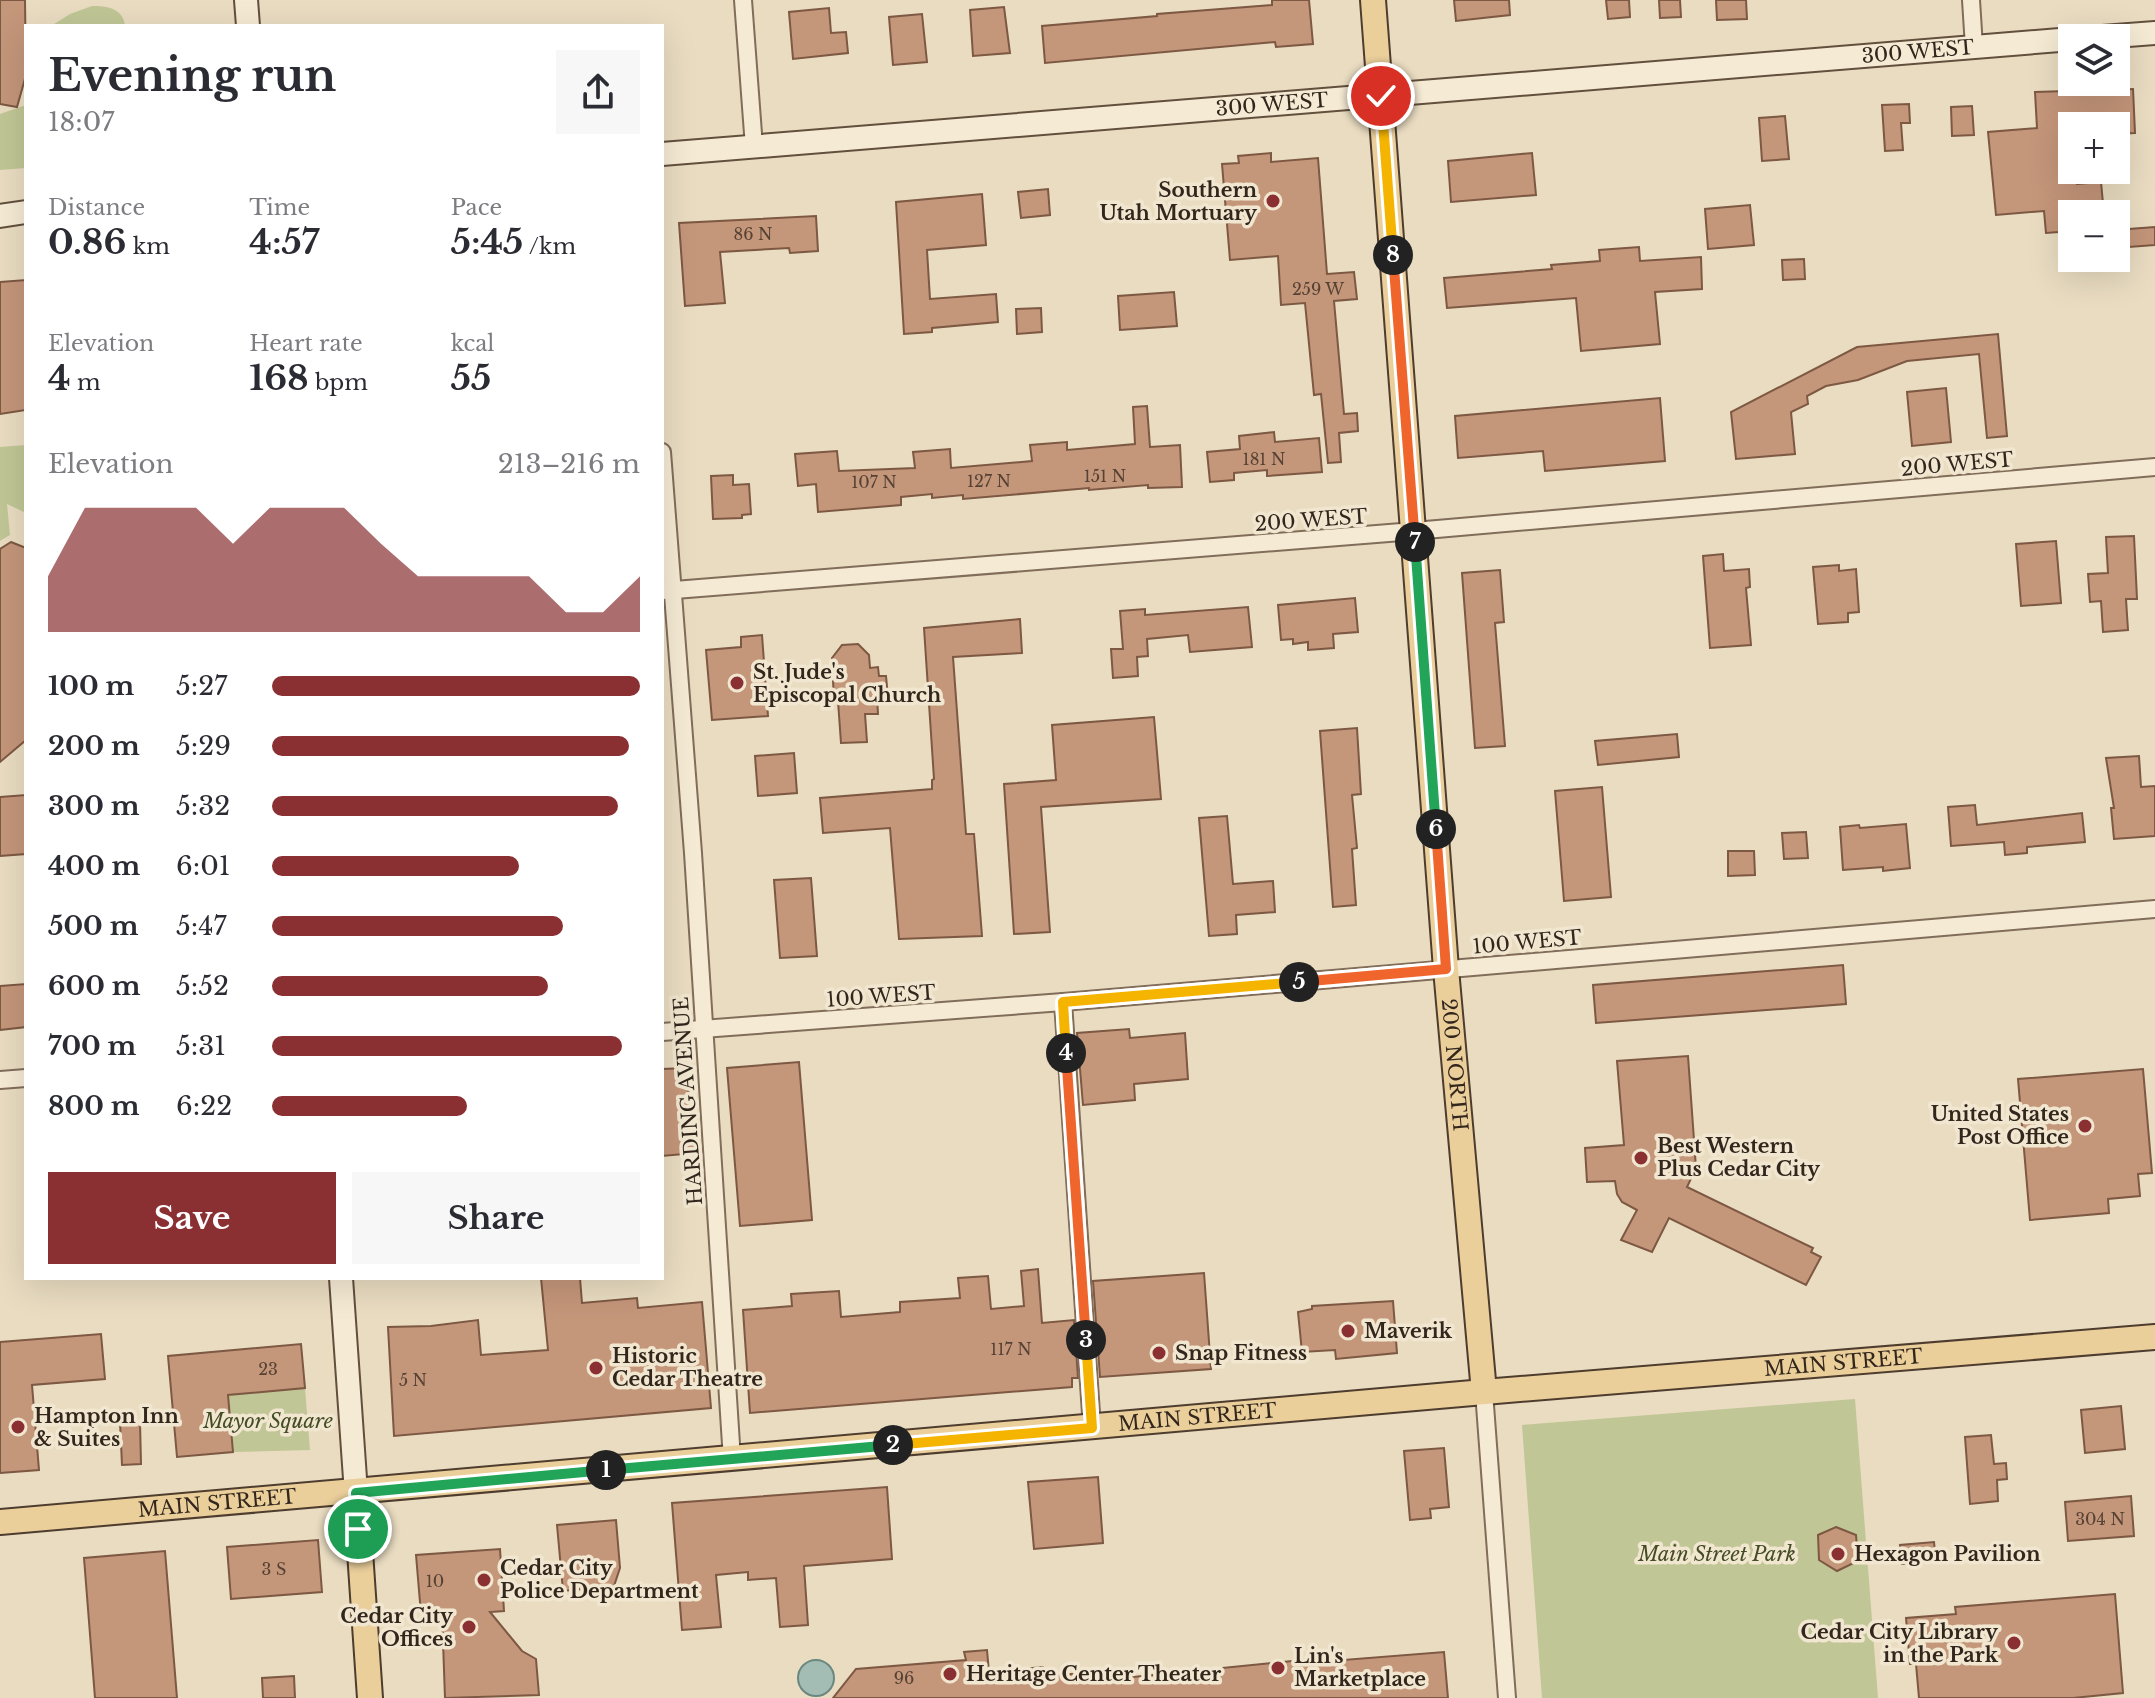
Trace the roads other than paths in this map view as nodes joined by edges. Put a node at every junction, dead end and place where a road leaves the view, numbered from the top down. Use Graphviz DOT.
graph roads {
  1 [pos="246,0"];
  2 [pos="743,0"];
  3 [pos="1373,0"];
  4 [pos="1971,0"];
  5 [pos="248,24"];
  6 [pos="2155,33"];
  7 [pos="2130,35"];
  8 [pos="2058,40"];
  9 [pos="1974,47"];
  10 [pos="1381,96"];
  11 [pos="754,147"];
  12 [pos="664,154"];
  13 [pos="24,212"];
  14 [pos="0,216"];
  15 [pos="2155,467"];
  16 [pos="664,508"];
  17 [pos="1414,531"];
  18 [pos="667,591"];
  19 [pos="2155,909"];
  20 [pos="1446,969"];
  21 [pos="1063,1002"];
  22 [pos="703,1029"];
  23 [pos="664,1032"];
  24 [pos="24,1078"];
  25 [pos="0,1080"];
  26 [pos="341,1280"];
  27 [pos="2155,1337"];
  28 [pos="1484,1392"];
  29 [pos="1092,1428"];
  30 [pos="732,1460"];
  31 [pos="356,1493"];
  32 [pos="0,1522"];
  33 [pos="370,1698"];
  34 [pos="1507,1698"];
  1 -- 5 [label="street"];
  2 -- 11 [label="street"];
  3 -- 10 [label="main road, 200 NORTH"];
  4 -- 9 [label="street"];
  6 -- 7 [label="street"];
  8 -- 9 [label="street, 300 WEST"];
  9 -- 10 [label="street, 300 WEST"];
  10 -- 11 [label="street, 300 WEST"];
  10 -- 17 [label="main road, 200 NORTH"];
  11 -- 12 [label="street, 300 WEST"];
  13 -- 14 [label="street"];
  15 -- 17 [label="street, 200 WEST"];
  16 -- 18 [label="street, HARDING AVENUE"];
  17 -- 18 [label="street, 200 WEST"];
  17 -- 20 [label="main road, 200 NORTH"];
  18 -- 22 [label="street, HARDING AVENUE"];
  19 -- 20 [label="street, 100 WEST"];
  20 -- 21 [label="street, 100 WEST"];
  20 -- 28 [label="main road, 200 NORTH"];
  21 -- 22 [label="street, 100 WEST"];
  21 -- 29 [label="street"];
  22 -- 23 [label="street, 100 WEST"];
  22 -- 30 [label="street, HARDING AVENUE"];
  24 -- 25 [label="street"];
  26 -- 31 [label="street"];
  27 -- 28 [label="main road, MAIN STREET"];
  28 -- 29 [label="main road, MAIN STREET"];
  28 -- 34 [label="street, 200 NORTH"];
  29 -- 30 [label="main road, MAIN STREET"];
  30 -- 31 [label="main road, MAIN STREET"];
  31 -- 32 [label="main road, MAIN STREET"];
  31 -- 33 [label="main road"];
}
